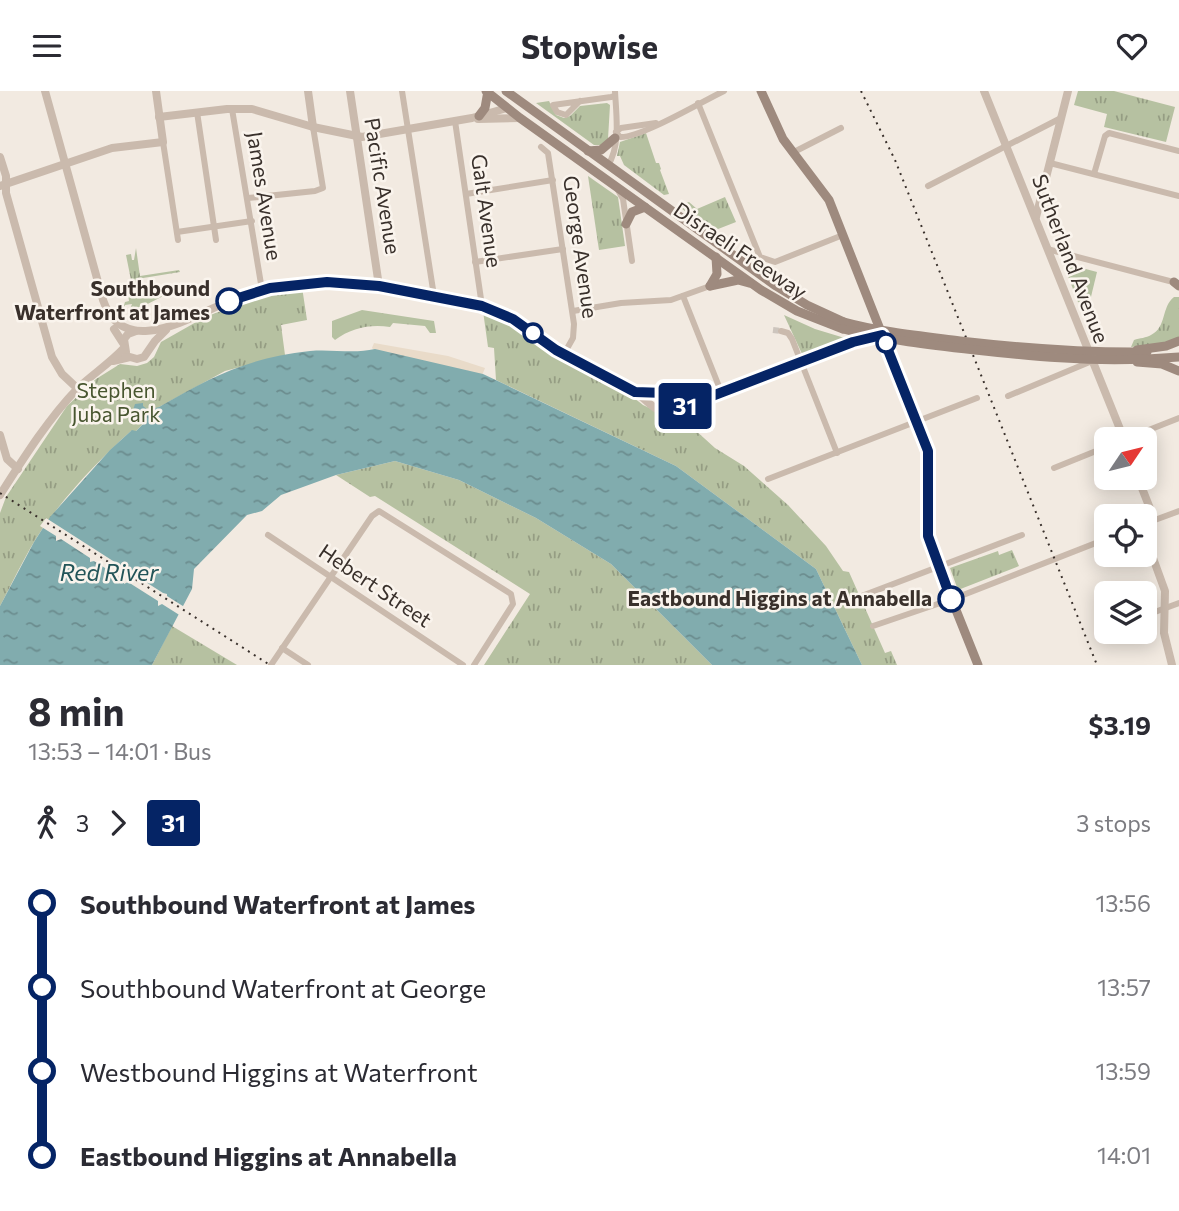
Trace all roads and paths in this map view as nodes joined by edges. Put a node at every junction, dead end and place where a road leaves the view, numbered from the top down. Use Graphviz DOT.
graph roads {
  1 [pos="45,91"];
  2 [pos="156,91"];
  3 [pos="308,91"];
  4 [pos="350,91"];
  5 [pos="402,91"];
  6 [pos="506,91"];
  7 [pos="517,91"];
  8 [pos="724,91"];
  9 [pos="761,91"];
  10 [pos="984,91"];
  11 [pos="1068,91"];
  12 [pos="487,92"];
  13 [pos="615,94"];
  14 [pos="580,101"];
  15 [pos="698,103"];
  16 [pos="232,109"];
  17 [pos="507,109"];
  18 [pos="533,111"];
  19 [pos="197,112"];
  20 [pos="159,117"];
  21 [pos="475,117"];
  22 [pos="520,118"];
  23 [pos="1061,118"];
  24 [pos="455,121"];
  25 [pos="313,127"];
  26 [pos="557,128"];
  27 [pos="841,128"];
  28 [pos="408,130"];
  29 [pos="615,135"];
  30 [pos="357,137"];
  31 [pos="163,142"];
  32 [pos="554,142"];
  33 [pos="1007,145"];
  34 [pos="541,147"];
  35 [pos="588,151"];
  36 [pos="1179,151"];
  37 [pos="792,153"];
  38 [pos="0,157"];
  39 [pos="1050,163"];
  40 [pos="66,165"];
  41 [pos="608,165"];
  42 [pos="1094,174"];
  43 [pos="553,180"];
  44 [pos="3,185"];
  45 [pos="928,186"];
  46 [pos="617,188"];
  47 [pos="466,194"];
  48 [pos="1179,196"];
  49 [pos="248,198"];
  50 [pos="645,207"];
  51 [pos="1036,218"];
  52 [pos="252,221"];
  53 [pos="626,224"];
  54 [pos="214,227"];
  55 [pos="843,235"];
  56 [pos="215,240"];
  57 [pos="563,249"];
  58 [pos="1047,249"];
  59 [pos="716,257"];
  60 [pos="632,261"];
  61 [pos="475,262"];
  62 [pos="752,283"];
  63 [pos="1177,284"];
  64 [pos="379,286"];
  65 [pos="710,286"];
  66 [pos="262,290"];
  67 [pos="434,296"];
  68 [pos="683,296"];
  69 [pos="482,306"];
  70 [pos="573,311"];
  71 [pos="843,325"];
  72 [pos="114,328"];
  73 [pos="167,329"];
  74 [pos="138,331"];
  75 [pos="781,331"];
  76 [pos="881,332"];
  77 [pos="1179,341"];
  78 [pos="124,345"];
  79 [pos="151,348"];
  80 [pos="1179,350"];
  81 [pos="564,354"];
  82 [pos="1146,355"];
  83 [pos="130,357"];
  84 [pos="1179,357"];
  85 [pos="1092,361"];
  86 [pos="110,362"];
  87 [pos="801,362"];
  88 [pos="1179,371"];
  89 [pos="78,389"];
  90 [pos="635,392"];
  91 [pos="659,393"];
  92 [pos="722,394"];
  93 [pos="1008,396"];
  94 [pos="669,397"];
  95 [pos="977,398"];
  96 [pos="686,406"];
  97 [pos="655,408"];
  98 [pos="665,411"];
  99 [pos="1178,418"];
  100 [pos="917,422"];
  101 [pos="1120,427"];
  102 [pos="1155,427"];
  103 [pos="0,435"];
  104 [pos="1094,452"];
  105 [pos="837,453"];
  106 [pos="3,458"];
  107 [pos="1054,468"];
  108 [pos="18,469"];
  109 [pos="768,479"];
  110 [pos="0,495"];
  111 [pos="1179,511"];
  112 [pos="1157,520"];
  113 [pos="268,535"];
  114 [pos="1022,535"];
  115 [pos="1094,544"];
  116 [pos="1156,567"];
  117 [pos="939,568"];
  118 [pos="330,577"];
  119 [pos="859,597"];
  120 [pos="951,599"];
  121 [pos="1179,603"];
  122 [pos="1166,608"];
  123 [pos="1157,612"];
  124 [pos="873,626"];
  125 [pos="282,648"];
  126 [pos="271,665"];
  127 [pos="308,665"];
  128 [pos="463,665"];
  129 [pos="474,665"];
  130 [pos="978,665"];
  131 [pos="1172,665"];
  1 -- 40 [label="street"];
  2 -- 20 [label="street"];
  3 -- 25 [label="street"];
  4 -- 30 [label="street, Pacific Avenue"];
  5 -- 28 [label="street"];
  6 -- 18 [label="main road, Disraeli Freeway"];
  7 -- 26 [label="main road"];
  8 -- 15 [label="street"];
  9 -- 37 [label="main road"];
  10 -- 33 [label="street, Sutherland Avenue"];
  11 -- 23 [label="street"];
  12 -- 17 [label="main road, Disraeli Freeway"];
  12 -- 21 [label="main road"];
  13 -- 14 [label="street"];
  13 -- 29 [label="street"];
  15 -- 29 [label="street"];
  15 -- 55 [label="street"];
  16 -- 19 [label="street"];
  16 -- 25 [label="street"];
  16 -- 49 [label="street, James Avenue"];
  17 -- 18 [label="main road"];
  17 -- 21 [label="street"];
  17 -- 22 [label="main road, Disraeli Freeway"];
  18 -- 26 [label="main road, Disraeli Freeway"];
  19 -- 20 [label="street"];
  19 -- 54 [label="street"];
  20 -- 31 [label="street"];
  21 -- 22 [label="street"];
  21 -- 24 [label="street"];
  22 -- 32 [label="main road, Disraeli Freeway"];
  23 -- 33 [label="street"];
  23 -- 39 [label="street"];
  24 -- 28 [label="street"];
  24 -- 47 [label="street, Galt Avenue"];
  25 -- 30 [label="street"];
  25 -- 49 [label="street"];
  26 -- 35 [label="main road, Disraeli Freeway"];
  27 -- 37 [label="street"];
  28 -- 30 [label="street"];
  28 -- 67 [label="street"];
  29 -- 35 [label="main road"];
  29 -- 41 [label="street"];
  30 -- 64 [label="street, Pacific Avenue"];
  31 -- 40 [label="street"];
  31 -- 54 [label="street"];
  32 -- 41 [label="main road"];
  32 -- 46 [label="main road, Disraeli Freeway"];
  33 -- 45 [label="street"];
  33 -- 51 [label="street, Sutherland Avenue"];
  34 -- 43 [label="street, George Avenue"];
  35 -- 41 [label="main road, Disraeli Freeway"];
  36 -- 42 [label="street"];
  37 -- 55 [label="main road"];
  38 -- 44 [label="street"];
  39 -- 42 [label="street"];
  39 -- 51 [label="street"];
  40 -- 44 [label="street"];
  40 -- 74 [label="street"];
  41 -- 71 [label="main road, Disraeli Freeway"];
  42 -- 48 [label="street"];
  43 -- 47 [label="street"];
  43 -- 57 [label="street, George Avenue"];
  44 -- 89 [label="street"];
  46 -- 50 [label="main road, Disraeli Freeway"];
  46 -- 53 [label="street"];
  47 -- 61 [label="street, Galt Avenue"];
  49 -- 52 [label="street, James Avenue"];
  50 -- 53 [label="main road"];
  50 -- 59 [label="main road, Disraeli Freeway"];
  51 -- 58 [label="street, Sutherland Avenue"];
  52 -- 54 [label="street"];
  52 -- 66 [label="street, James Avenue"];
  53 -- 60 [label="street"];
  54 -- 56 [label="street"];
  55 -- 76 [label="main road"];
  57 -- 61 [label="street"];
  57 -- 70 [label="street, George Avenue"];
  58 -- 63 [label="street"];
  58 -- 85 [label="street, Sutherland Avenue"];
  59 -- 62 [label="main road, Disraeli Freeway"];
  59 -- 65 [label="main road"];
  61 -- 69 [label="street, Galt Avenue"];
  62 -- 65 [label="main road"];
  62 -- 71 [label="main road, Disraeli Freeway"];
  64 -- 66 [label="street"];
  64 -- 67 [label="street"];
  65 -- 68 [label="street"];
  66 -- 73 [label="street"];
  67 -- 69 [label="street"];
  68 -- 70 [label="street"];
  68 -- 92 [label="street"];
  69 -- 81 [label="street"];
  70 -- 81 [label="street, George Avenue"];
  71 -- 82 [label="main road, Disraeli Freeway, bridge"];
  72 -- 78 [label="street"];
  73 -- 74 [label="street"];
  73 -- 79 [label="street"];
  74 -- 78 [label="street"];
  74 -- 79 [label="street"];
  75 -- 87 [label="street"];
  76 -- 87 [label="street"];
  76 -- 100 [label="main road"];
  77 -- 82 [label="main road"];
  78 -- 83 [label="street"];
  78 -- 86 [label="street"];
  79 -- 83 [label="street"];
  80 -- 82 [label="main road, Disraeli Freeway"];
  81 -- 90 [label="street"];
  82 -- 84 [label="main road, Disraeli Freeway"];
  82 -- 88 [label="main road"];
  83 -- 86 [label="street"];
  85 -- 93 [label="street"];
  85 -- 101 [label="street, Sutherland Avenue"];
  86 -- 89 [label="street"];
  87 -- 92 [label="street"];
  87 -- 105 [label="street"];
  89 -- 108 [label="street"];
  90 -- 91 [label="street"];
  90 -- 97 [label="street"];
  91 -- 94 [label="street"];
  91 -- 97 [label="street"];
  92 -- 96 [label="street"];
  94 -- 96 [label="street"];
  94 -- 98 [label="street"];
  95 -- 100 [label="street"];
  96 -- 98 [label="street"];
  97 -- 98 [label="street"];
  99 -- 102 [label="street"];
  100 -- 105 [label="street"];
  100 -- 117 [label="main road"];
  103 -- 106 [label="street"];
  104 -- 107 [label="street"];
  105 -- 109 [label="street"];
  106 -- 108 [label="street"];
  108 -- 110 [label="street"];
  111 -- 112 [label="street"];
  113 -- 118 [label="street, Hebert Street"];
  114 -- 117 [label="street"];
  115 -- 120 [label="street"];
  116 -- 122 [label="street"];
  117 -- 119 [label="street"];
  117 -- 120 [label="main road"];
  118 -- 125 [label="street"];
  118 -- 128 [label="street, Hebert Street"];
  118 -- 129 [label="street"];
  120 -- 124 [label="street"];
  120 -- 130 [label="main road"];
  121 -- 122 [label="street"];
  122 -- 123 [label="street"];
  122 -- 131 [label="street"];
  125 -- 126 [label="street"];
  125 -- 127 [label="street"];
}
